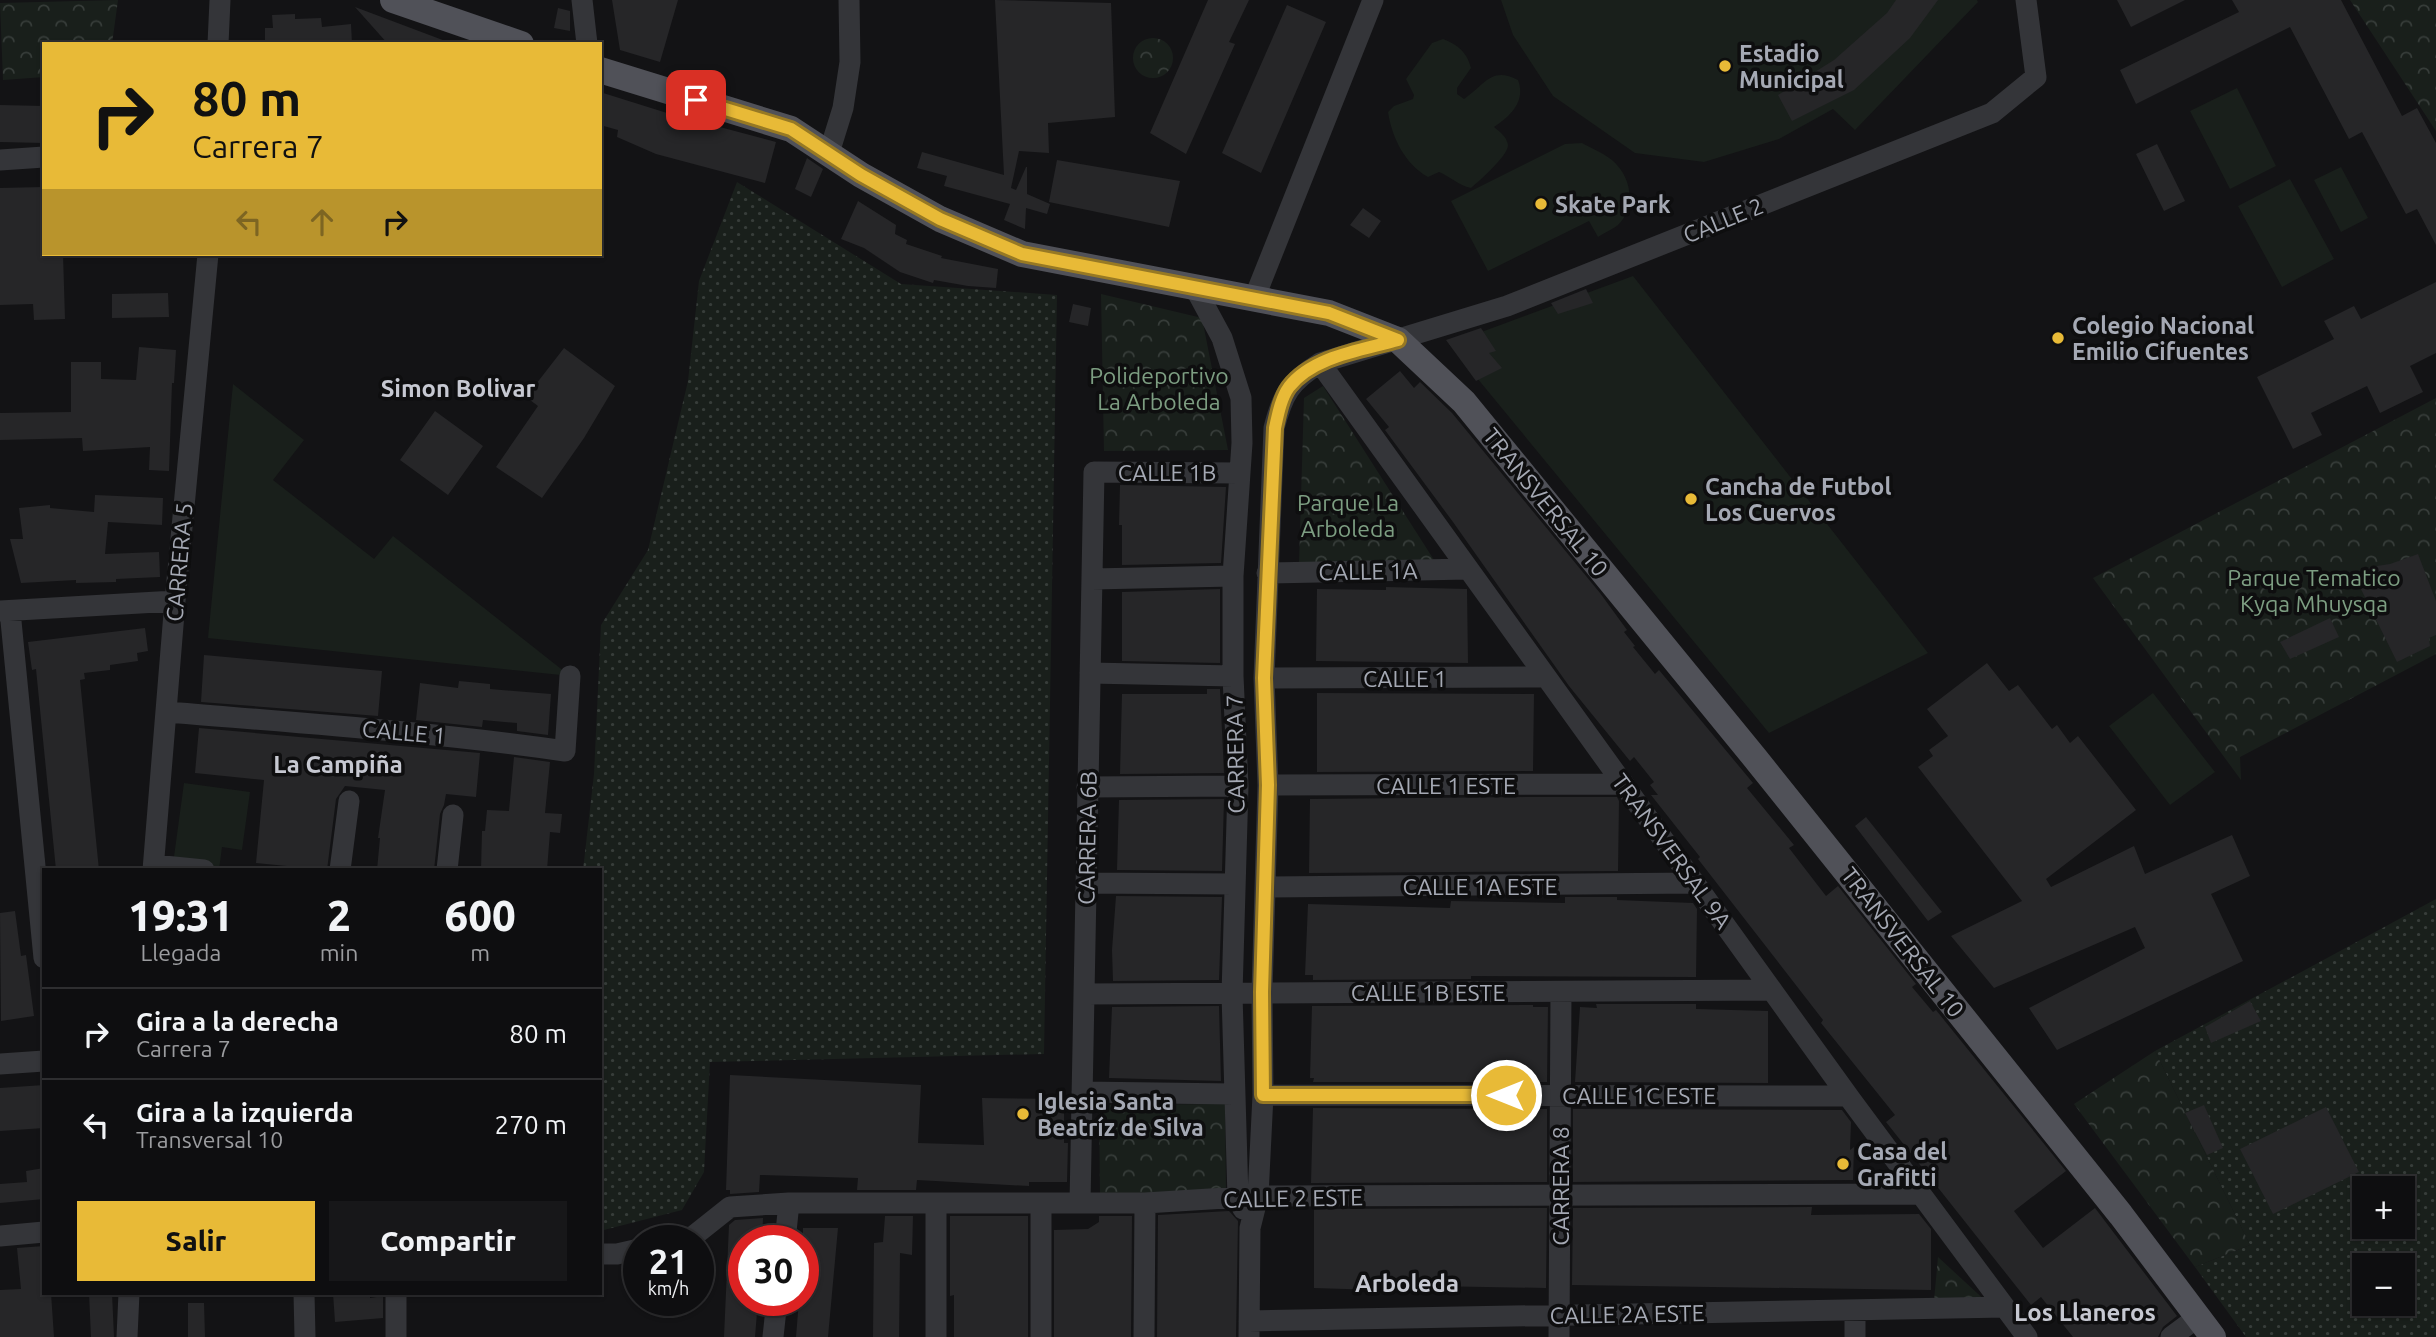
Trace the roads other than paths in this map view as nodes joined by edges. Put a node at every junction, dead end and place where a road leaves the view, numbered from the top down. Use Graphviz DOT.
graph roads {
  1 [pos="220,0"];
  2 [pos="393,0"];
  3 [pos="582,0"];
  4 [pos="849,0"];
  5 [pos="1373,0"];
  6 [pos="2026,0"];
  7 [pos="218,42"];
  8 [pos="515,42"];
  9 [pos="587,42"];
  10 [pos="602,71"];
  11 [pos="829,153"];
  12 [pos="42,157"];
  13 [pos="0,160"];
  14 [pos="208,256"];
  15 [pos="1195,288"];
  16 [pos="1254,299"];
  17 [pos="1398,340"];
  18 [pos="1320,363"];
  19 [pos="1094,472"];
  20 [pos="1240,473"];
  21 [pos="1468,569"];
  22 [pos="1267,573"];
  23 [pos="1233,576"];
  24 [pos="1092,579"];
  25 [pos="175,601"];
  26 [pos="5,611"];
  27 [pos="1090,673"];
  28 [pos="570,676"];
  29 [pos="1233,676"];
  30 [pos="1546,677"];
  31 [pos="1264,678"];
  32 [pos="167,712"];
  33 [pos="1268,785"];
  34 [pos="1623,785"];
  35 [pos="1238,786"];
  36 [pos="1087,787"];
  37 [pos="349,801"];
  38 [pos="453,816"];
  39 [pos="163,868"];
  40 [pos="340,868"];
  41 [pos="447,868"];
  42 [pos="1086,883"];
  43 [pos="1695,883"];
  44 [pos="1234,884"];
  45 [pos="1265,887"];
  46 [pos="42,940"];
  47 [pos="1772,990"];
  48 [pos="1262,992"];
  49 [pos="1561,992"];
  50 [pos="1084,994"];
  51 [pos="1232,994"];
  52 [pos="42,1061"];
  53 [pos="0,1064"];
  54 [pos="1082,1092"];
  55 [pos="1234,1094"];
  56 [pos="1263,1095"];
  57 [pos="1560,1095"];
  58 [pos="1848,1096"];
  59 [pos="1921,1194"];
  60 [pos="1560,1195"];
  61 [pos="1248,1197"];
  62 [pos="789,1203"];
  63 [pos="936,1203"];
  64 [pos="1041,1203"];
  65 [pos="1080,1203"];
  66 [pos="1145,1203"];
  67 [pos="707,1225"];
  68 [pos="787,1225"];
  69 [pos="42,1232"];
  70 [pos="0,1236"];
  71 [pos="623,1253"];
  72 [pos="602,1254"];
  73 [pos="129,1295"];
  74 [pos="304,1295"];
  75 [pos="396,1295"];
  76 [pos="2005,1307"];
  77 [pos="1855,1310"];
  78 [pos="1559,1315"];
  79 [pos="775,1316"];
  80 [pos="2205,1327"];
  81 [pos="1249,1329"];
  82 [pos="127,1337"];
  83 [pos="305,1337"];
  84 [pos="396,1337"];
  85 [pos="773,1337"];
  86 [pos="936,1337"];
  87 [pos="1041,1337"];
  88 [pos="1144,1337"];
  89 [pos="1559,1337"];
  90 [pos="1855,1337"];
  91 [pos="2027,1337"];
  92 [pos="2171,1337"];
  1 -- 7 [label="street"];
  2 -- 8 [label="main road"];
  3 -- 9 [label="street"];
  4 -- 11 [label="street"];
  5 -- 16 [label="street"];
  6 -- 17 [label="street, CALLE 2"];
  10 -- 11 [label="main road, TRANSVERSAL 10"];
  11 -- 15 [label="main road, TRANSVERSAL 10"];
  12 -- 13 [label="street"];
  14 -- 25 [label="street, CARRERA 5"];
  15 -- 16 [label="main road, TRANSVERSAL 10"];
  15 -- 20 [label="street, CARRERA 7"];
  16 -- 17 [label="main road, TRANSVERSAL 10"];
  17 -- 18 [label="street, CARRERA 7"];
  17 -- 80 [label="main road, TRANSVERSAL 10"];
  18 -- 21 [label="street, TRANSVERSAL 9A"];
  18 -- 22 [label="street, CARRERA 7"];
  19 -- 20 [label="street, CALLE 1B"];
  19 -- 24 [label="street, CARRERA 6B"];
  20 -- 23 [label="street, CARRERA 7"];
  21 -- 22 [label="street, CALLE 1A"];
  21 -- 30 [label="street, TRANSVERSAL 9A"];
  22 -- 31 [label="street, CARRERA 7"];
  23 -- 24 [label="street"];
  23 -- 29 [label="street, CARRERA 7"];
  24 -- 27 [label="street, CARRERA 6B"];
  25 -- 26 [label="street"];
  25 -- 32 [label="street, CARRERA 5"];
  26 -- 46 [label="street"];
  27 -- 29 [label="street"];
  27 -- 36 [label="street, CARRERA 6B"];
  28 -- 32 [label="street, CALLE 1"];
  29 -- 35 [label="street, CARRERA 7"];
  30 -- 31 [label="street, CALLE 1"];
  30 -- 34 [label="street, TRANSVERSAL 9A"];
  31 -- 33 [label="street, CARRERA 7"];
  32 -- 39 [label="street, CARRERA 5"];
  33 -- 34 [label="street, CALLE 1 ESTE"];
  33 -- 45 [label="street, CARRERA 7"];
  34 -- 43 [label="street, TRANSVERSAL 9A"];
  35 -- 36 [label="street"];
  35 -- 44 [label="street, CARRERA 7"];
  36 -- 42 [label="street, CARRERA 6B"];
  37 -- 40 [label="street"];
  38 -- 41 [label="street"];
  42 -- 44 [label="street"];
  42 -- 50 [label="street, CARRERA 6B"];
  43 -- 45 [label="street, CALLE 1A ESTE"];
  43 -- 47 [label="street, TRANSVERSAL 9A"];
  44 -- 51 [label="street, CARRERA 7"];
  45 -- 48 [label="street, CARRERA 7"];
  47 -- 49 [label="street, CALLE 1B ESTE"];
  47 -- 58 [label="street, TRANSVERSAL 9A"];
  48 -- 49 [label="street, CALLE 1B ESTE"];
  48 -- 51 [label="street, CALLE 1B ESTE"];
  48 -- 56 [label="street, CARRERA 7"];
  49 -- 57 [label="street, CARRERA 8"];
  50 -- 51 [label="street, CALLE 1B ESTE"];
  50 -- 54 [label="street, CARRERA 6B"];
  51 -- 55 [label="street, CARRERA 7"];
  52 -- 53 [label="street"];
  54 -- 55 [label="street"];
  54 -- 65 [label="street, CARRERA 6B"];
  55 -- 61 [label="street, CARRERA 7"];
  56 -- 57 [label="street, CALLE 1C ESTE"];
  56 -- 61 [label="street, CARRERA 7"];
  57 -- 58 [label="street, CALLE 1C ESTE"];
  57 -- 60 [label="street, CARRERA 8"];
  58 -- 59 [label="street, TRANSVERSAL 9A"];
  59 -- 60 [label="street, CALLE 2 ESTE"];
  59 -- 76 [label="street, TRANSVERSAL 9A"];
  60 -- 61 [label="street, CALLE 2 ESTE"];
  60 -- 78 [label="street, CARRERA 8"];
  61 -- 66 [label="street, CALLE 2 ESTE"];
  61 -- 81 [label="street, CARRERA 7"];
  62 -- 63 [label="street, CALLE 2 ESTE"];
  62 -- 67 [label="street, CALLE 2 ESTE"];
  62 -- 68 [label="street"];
  63 -- 64 [label="street, CALLE 2 ESTE"];
  63 -- 86 [label="street"];
  64 -- 65 [label="street, CALLE 2 ESTE"];
  64 -- 87 [label="street"];
  65 -- 66 [label="street, CALLE 2 ESTE"];
  66 -- 88 [label="street"];
  69 -- 70 [label="street"];
  71 -- 72 [label="street"];
  73 -- 82 [label="street"];
  74 -- 83 [label="street"];
  75 -- 84 [label="street"];
  76 -- 77 [label="street, CALLE 2A ESTE"];
  76 -- 91 [label="street, TRANSVERSAL 9A"];
  77 -- 78 [label="street, CALLE 2A ESTE"];
  77 -- 90 [label="street"];
  78 -- 81 [label="street, CALLE 2A ESTE"];
  78 -- 89 [label="street, CARRERA 8"];
  79 -- 85 [label="street"];
  80 -- 92 [label="street"];
}
